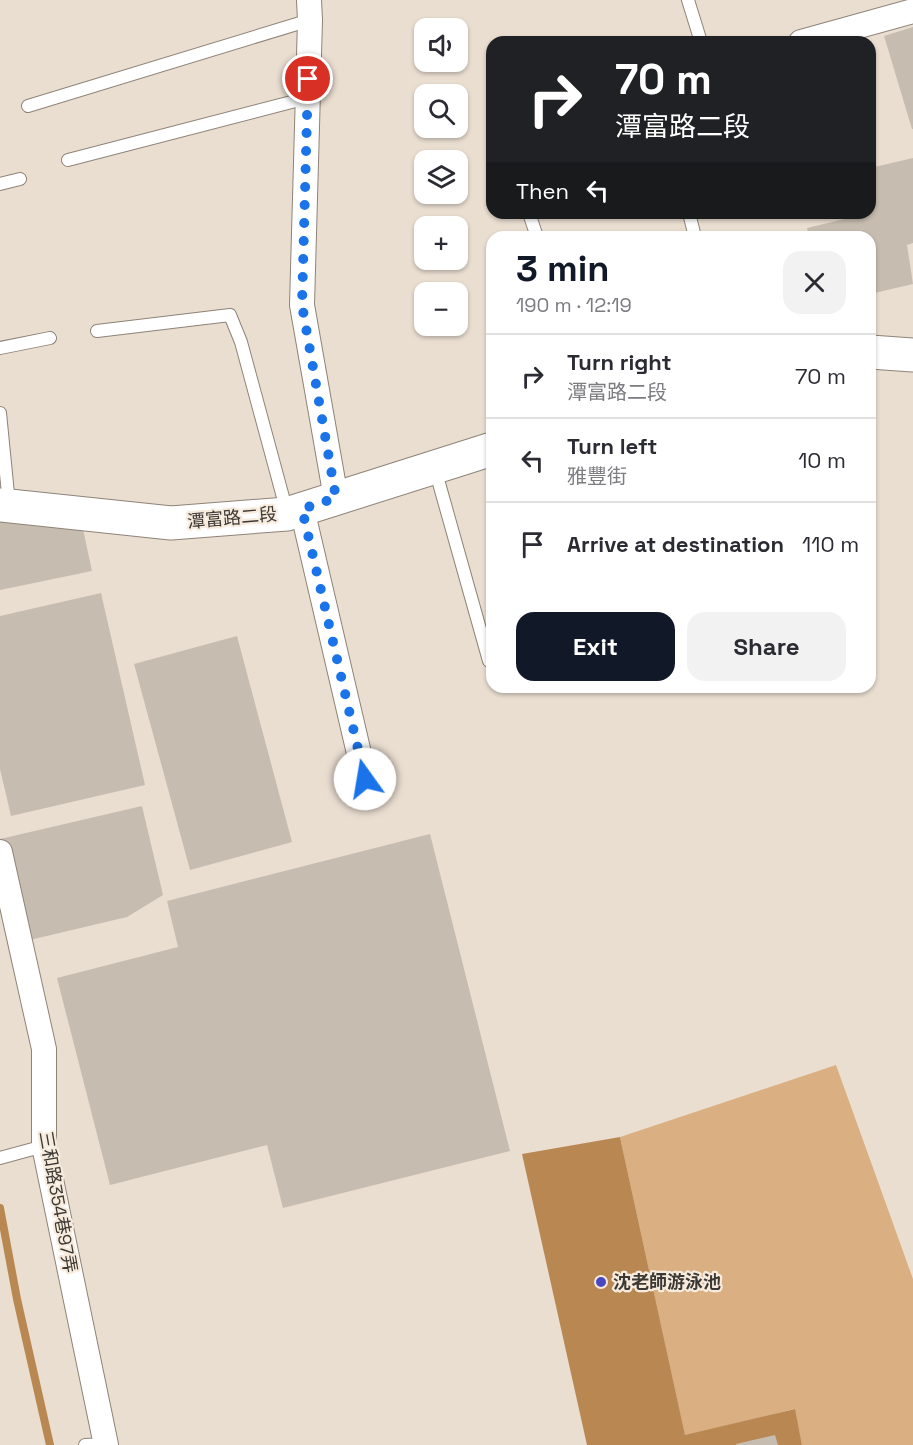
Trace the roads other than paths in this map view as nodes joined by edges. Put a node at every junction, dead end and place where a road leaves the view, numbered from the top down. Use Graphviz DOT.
graph roads {
  1 [pos="688,0"];
  2 [pos="902,9"];
  3 [pos="309,10"];
  4 [pos="699,36"];
  5 [pos="819,36"];
  6 [pos="307,98"];
  7 [pos="28,106"];
  8 [pos="68,160"];
  9 [pos="20,179"];
  10 [pos="0,184"];
  11 [pos="98,331"];
  12 [pos="50,338"];
  13 [pos="0,348"];
  14 [pos="876,352"];
  15 [pos="913,355"];
  16 [pos="0,413"];
  17 [pos="486,451"];
  18 [pos="434,467"];
  19 [pos="336,498"];
  20 [pos="4,506"];
  21 [pos="294,511"];
  22 [pos="486,650"];
  23 [pos="365,779"];
  24 [pos="0,852"];
  25 [pos="44,1146"];
  26 [pos="0,1158"];
  27 [pos="99,1445"];
  1 -- 4 [label="lane"];
  2 -- 5 [label="street"];
  3 -- 6 [label="street"];
  3 -- 7 [label="lane"];
  6 -- 8 [label="lane"];
  6 -- 19 [label="street"];
  9 -- 10 [label="lane"];
  11 -- 21 [label="lane"];
  12 -- 13 [label="lane"];
  14 -- 15 [label="street"];
  16 -- 20 [label="lane"];
  17 -- 18 [label="street, 潭富路二段"];
  18 -- 19 [label="street, 潭富路二段"];
  18 -- 22 [label="lane"];
  19 -- 21 [label="street, 潭富路二段"];
  20 -- 21 [label="street, 潭富路二段"];
  21 -- 23 [label="street"];
  24 -- 25 [label="street, 三和路354巷97弄"];
  25 -- 26 [label="lane"];
  25 -- 27 [label="street, 三和路354巷97弄"];
}
